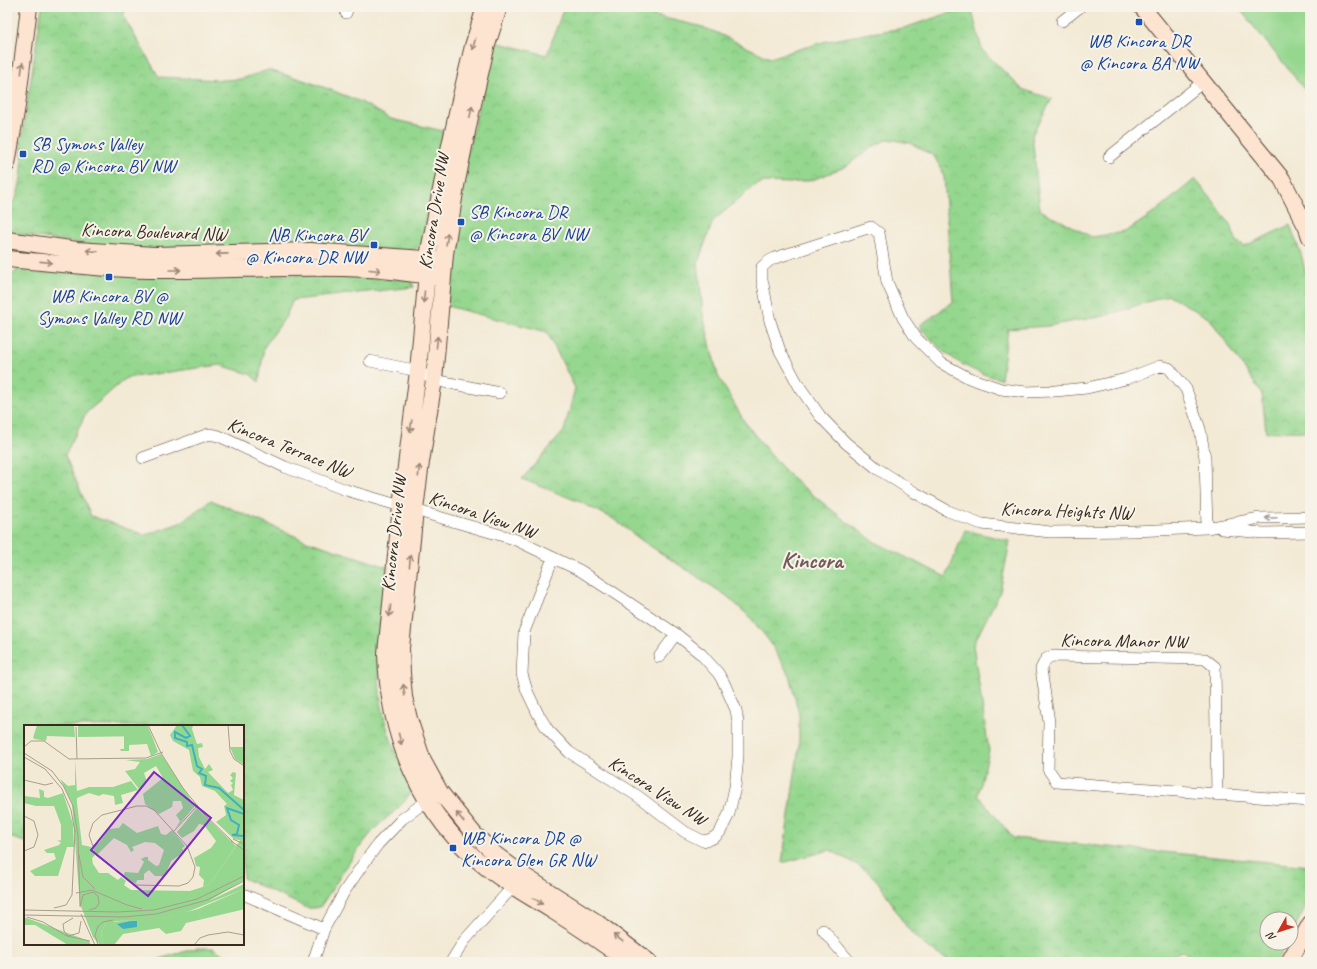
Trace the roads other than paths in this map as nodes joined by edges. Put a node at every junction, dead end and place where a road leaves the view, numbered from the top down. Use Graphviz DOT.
graph roads {
  1 [pos="29,7"];
  2 [pos="485,7"];
  3 [pos="500,7"];
  4 [pos="1080,7"];
  5 [pos="1142,7"];
  6 [pos="1062,21"];
  7 [pos="1203,82"];
  8 [pos="1109,157"];
  9 [pos="7,164"];
  10 [pos="1310,237"];
  11 [pos="7,240"];
  12 [pos="428,258"];
  13 [pos="13,259"];
  14 [pos="444,261"];
  15 [pos="7,272"];
  16 [pos="426,276"];
  17 [pos="443,278"];
  18 [pos="370,362"];
  19 [pos="418,370"];
  20 [pos="434,380"];
  21 [pos="500,393"];
  22 [pos="143,458"];
  23 [pos="408,508"];
  24 [pos="1310,517"];
  25 [pos="1207,528"];
  26 [pos="1310,532"];
  27 [pos="553,558"];
  28 [pos="676,634"];
  29 [pos="659,657"];
  30 [pos="1217,795"];
  31 [pos="434,796"];
  32 [pos="1310,801"];
  33 [pos="519,881"];
  34 [pos="244,894"];
  35 [pos="1310,924"];
  36 [pos="324,930"];
  37 [pos="822,930"];
  38 [pos="635,960"];
  39 [pos="314,962"];
  40 [pos="451,962"];
  41 [pos="850,962"];
  42 [pos="1289,962"];
  9 -- 1 [label="street, one-way"];
  2 -- 12 [label="street, Kincora Drive NW, one-way"];
  14 -- 3 [label="street, Kincora Drive NW, one-way"];
  4 -- 6 [label="street"];
  5 -- 7 [label="street"];
  7 -- 8 [label="street"];
  7 -- 10 [label="street"];
  12 -- 11 [label="street, Kincora Boulevard NW, one-way"];
  12 -- 14 [label="street, Kincora Boulevard NW"];
  12 -- 16 [label="street, Kincora Drive NW"];
  13 -- 15 [label="street"];
  13 -- 16 [label="street, Kincora Boulevard NW, one-way"];
  14 -- 17 [label="street, Kincora Drive NW"];
  16 -- 17 [label="street, Kincora Boulevard NW"];
  16 -- 19 [label="street, Kincora Drive NW, one-way"];
  20 -- 17 [label="street, Kincora Drive NW, one-way"];
  18 -- 19 [label="street"];
  19 -- 20 [label="street"];
  19 -- 23 [label="street, Kincora Drive NW, one-way"];
  20 -- 21 [label="street"];
  23 -- 20 [label="street, Kincora Drive NW, one-way"];
  22 -- 23 [label="street, Kincora Terrace NW"];
  23 -- 27 [label="street, Kincora View NW"];
  23 -- 31 [label="street, Kincora Drive NW"];
  24 -- 25 [label="street, Kincora Heights NW, one-way"];
  25 -- 25 [label="street, Kincora Heights NW"];
  25 -- 26 [label="street, Kincora Heights NW"];
  27 -- 28 [label="street, Kincora View NW"];
  27 -- 28 [label="street, Kincora View NW"];
  28 -- 29 [label="street"];
  30 -- 30 [label="street, Kincora Manor NW"];
  30 -- 32 [label="street, Kincora Manor NW"];
  31 -- 33 [label="street, Kincora Drive NW"];
  31 -- 36 [label="street"];
  33 -- 38 [label="street, Kincora Drive NW"];
  33 -- 40 [label="street"];
  34 -- 36 [label="street"];
  35 -- 42 [label="street"];
  36 -- 39 [label="street"];
  37 -- 41 [label="street"];
}
